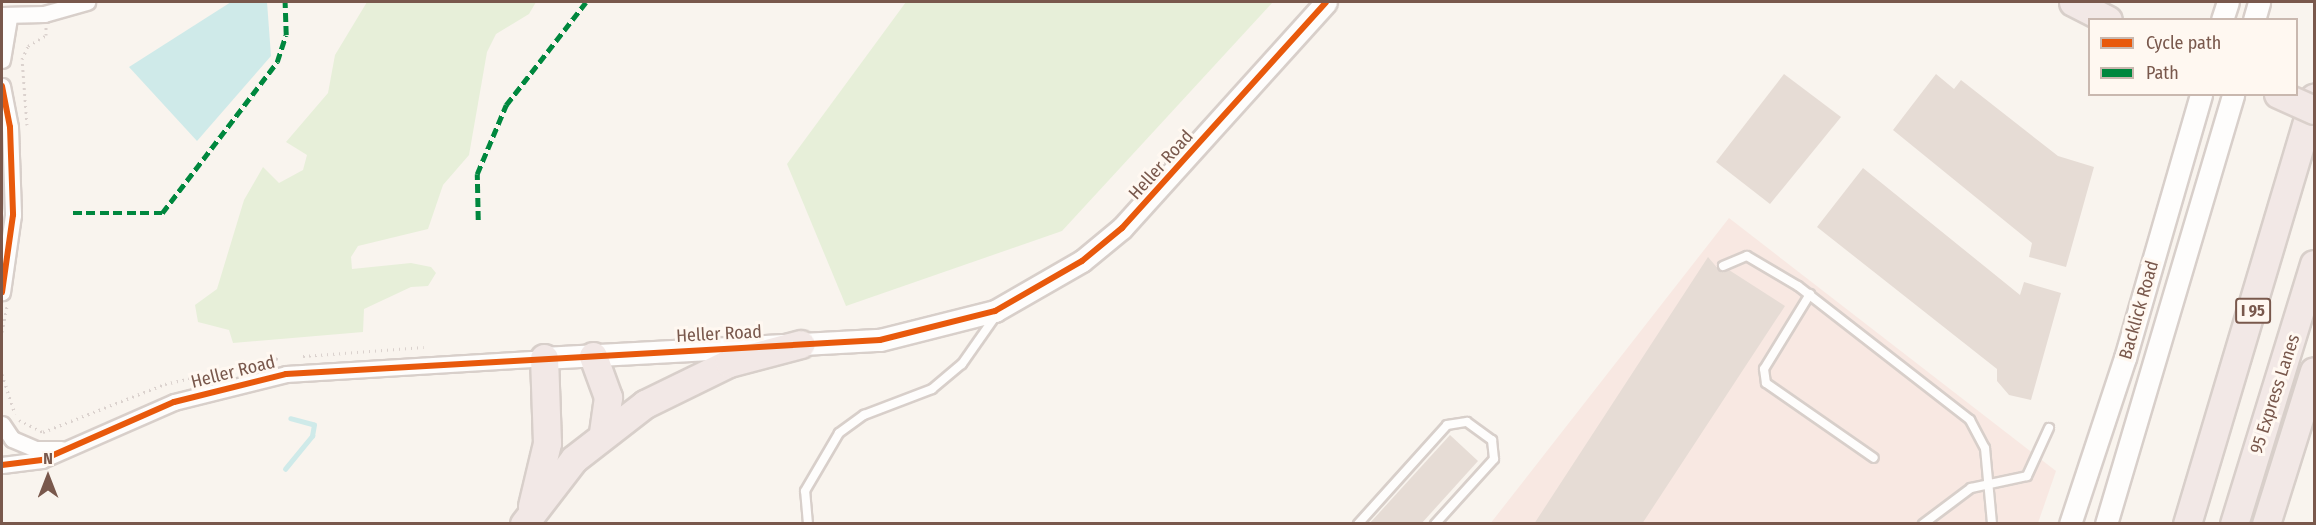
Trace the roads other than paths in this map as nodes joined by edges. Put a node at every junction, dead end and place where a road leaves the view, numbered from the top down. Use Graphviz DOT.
graph roads {
  1 [pos="87,2"];
  2 [pos="1326,2"];
  3 [pos="2073,2"];
  4 [pos="2228,2"];
  5 [pos="2259,2"];
  6 [pos="5,16"];
  7 [pos="2105,18"];
  8 [pos="2223,18"];
  9 [pos="2255,18"];
  10 [pos="2,60"];
  11 [pos="2,86"];
  12 [pos="2200,96"];
  13 [pos="2232,96"];
  14 [pos="2282,96"];
  15 [pos="2314,96"];
  16 [pos="2314,110"];
  17 [pos="2314,264"];
  18 [pos="1723,266"];
  19 [pos="2,292"];
  20 [pos="1810,294"];
  21 [pos="998,310"];
  22 [pos="801,344"];
  23 [pos="593,356"];
  24 [pos="544,358"];
  25 [pos="2314,371"];
  26 [pos="2,424"];
  27 [pos="2049,428"];
  28 [pos="603,432"];
  29 [pos="64,449"];
  30 [pos="1874,459"];
  31 [pos="2,465"];
  32 [pos="1988,485"];
  33 [pos="527,518"];
  34 [pos="808,524"];
  35 [pos="1358,524"];
  36 [pos="1435,524"];
  37 [pos="1923,524"];
  38 [pos="1992,524"];
  39 [pos="2070,524"];
  40 [pos="2106,524"];
  41 [pos="2187,524"];
  42 [pos="2234,524"];
  43 [pos="2266,524"];
  1 -- 6 [label="street"];
  2 -- 21 [label="main road, Heller Road"];
  3 -- 7 [label="highway"];
  4 -- 8 [label="main road"];
  5 -- 9 [label="main road"];
  6 -- 10 [label="street"];
  11 -- 19 [label="street"];
  12 -- 39 [label="main road, Backlick Road"];
  13 -- 40 [label="main road, Backlick Road"];
  14 -- 16 [label="highway, bridge"];
  15 -- 41 [label="highway, I 95"];
  17 -- 42 [label="highway, 95 Express Lanes"];
  18 -- 20 [label="lane"];
  20 -- 30 [label="lane"];
  20 -- 32 [label="lane"];
  21 -- 22 [label="main road, Heller Road"];
  21 -- 34 [label="lane"];
  22 -- 23 [label="main road, Heller Road"];
  22 -- 28 [label="highway"];
  23 -- 24 [label="main road, Heller Road"];
  23 -- 28 [label="highway"];
  24 -- 29 [label="street, Heller Road"];
  24 -- 33 [label="highway"];
  25 -- 43 [label="highway"];
  26 -- 29 [label="street, Heller Road"];
  27 -- 32 [label="lane"];
  28 -- 33 [label="highway"];
  29 -- 31 [label="street, Heller Road"];
  32 -- 37 [label="lane"];
  32 -- 38 [label="lane"];
  35 -- 36 [label="lane"];
}
